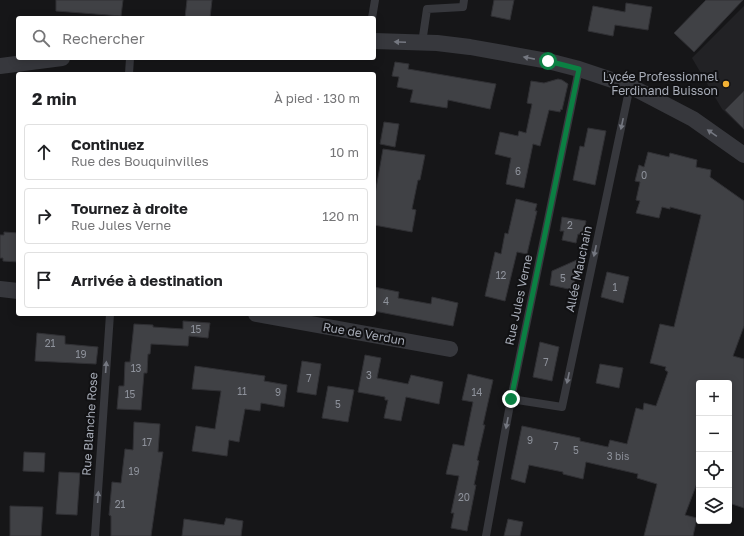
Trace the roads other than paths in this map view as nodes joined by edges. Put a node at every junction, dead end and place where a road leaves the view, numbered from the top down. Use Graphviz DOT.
graph roads {
  1 [pos="375,0"];
  2 [pos="464,0"];
  3 [pos="372,16"];
  4 [pos="376,41"];
  5 [pos="422,43"];
  6 [pos="46,60"];
  7 [pos="130,60"];
  8 [pos="0,66"];
  9 [pos="579,69"];
  10 [pos="128,72"];
  11 [pos="630,86"];
  12 [pos="744,156"];
  13 [pos="0,289"];
  14 [pos="16,290"];
  15 [pos="110,316"];
  16 [pos="267,316"];
  17 [pos="450,349"];
  18 [pos="511,399"];
  19 [pos="95,536"];
  20 [pos="486,536"];
  1 -- 3 [label="lane"];
  2 -- 5 [label="lane"];
  5 -- 4 [label="street, one-way"];
  9 -- 5 [label="street, one-way"];
  6 -- 8 [label="street"];
  7 -- 10 [label="lane"];
  9 -- 11 [label="street"];
  9 -- 18 [label="lane, Rue Jules Verne"];
  12 -- 11 [label="street, one-way"];
  11 -- 18 [label="lane, Allée Mauchain, one-way"];
  13 -- 14 [label="street"];
  19 -- 15 [label="lane, Rue Blanche Rose, one-way"];
  16 -- 17 [label="street, Rue de Verdun"];
  18 -- 20 [label="lane, Rue Jules Verne, one-way"];
}
